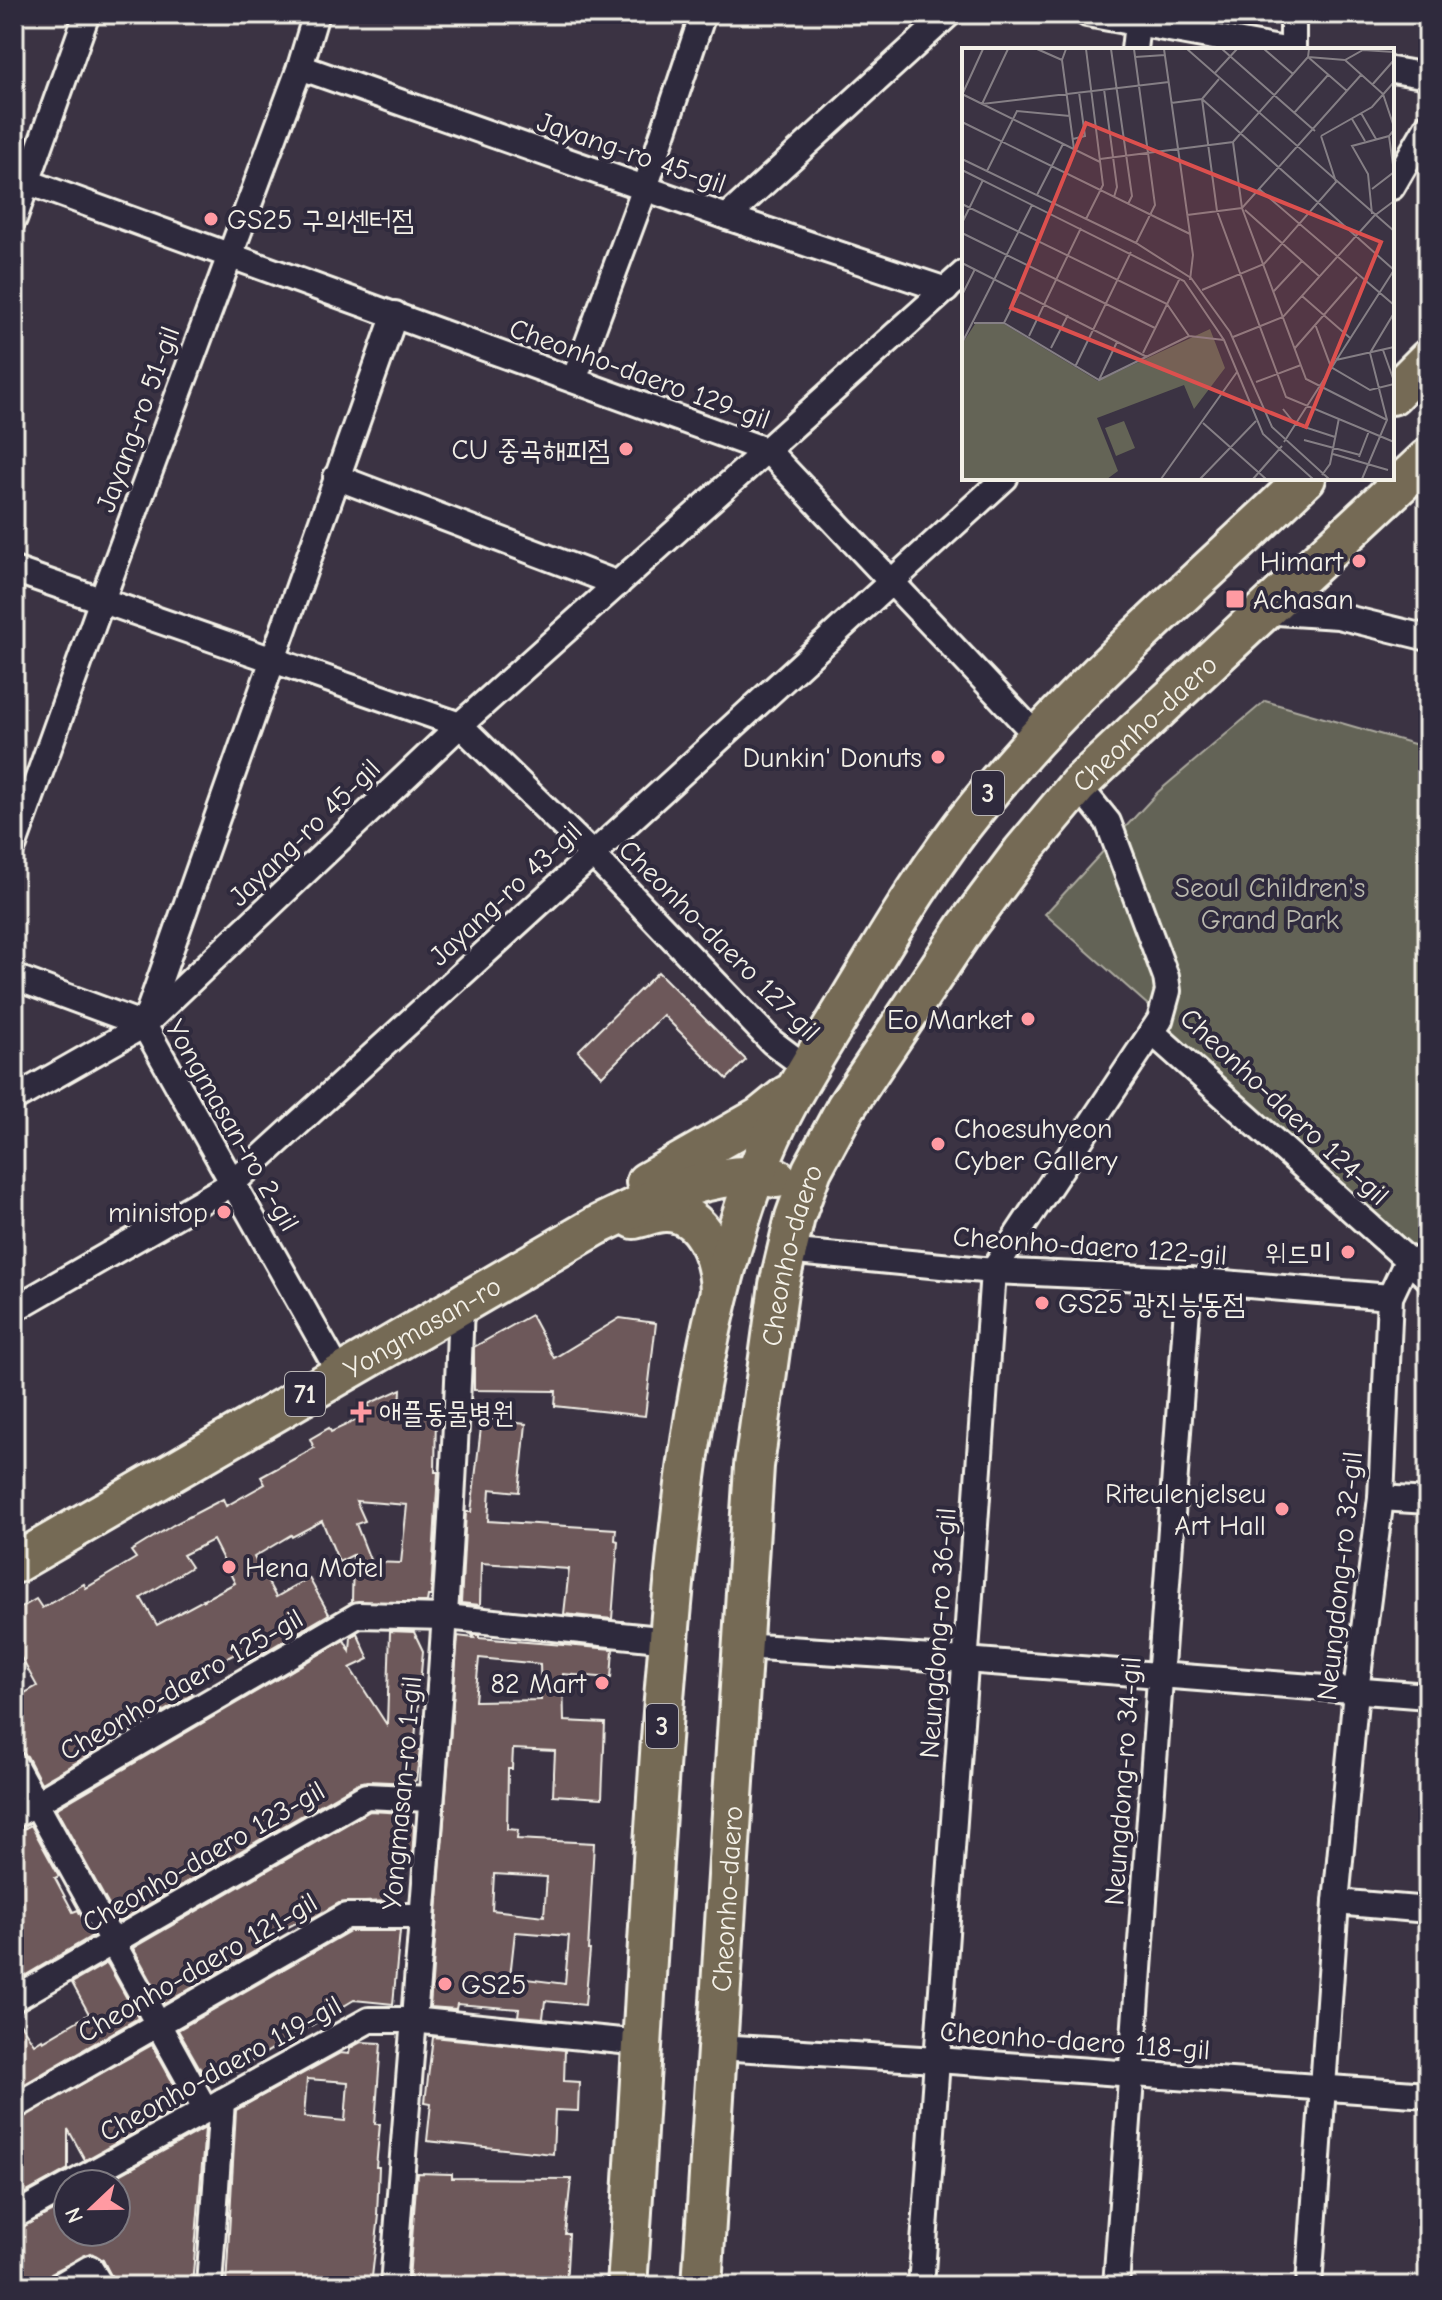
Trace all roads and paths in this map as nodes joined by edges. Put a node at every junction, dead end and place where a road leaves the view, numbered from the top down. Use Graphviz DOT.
graph roads {
  1 [pos="87,14"];
  2 [pos="316,14"];
  3 [pos="703,14"];
  4 [pos="949,14"];
  5 [pos="1087,14"];
  6 [pos="1293,14"];
  7 [pos="1138,19"];
  8 [pos="1134,48"];
  9 [pos="1276,48"];
  10 [pos="1293,48"];
  11 [pos="300,67"];
  12 [pos="1394,70"];
  13 [pos="1428,76"];
  14 [pos="1428,125"];
  15 [pos="21,179"];
  16 [pos="1394,184"];
  17 [pos="645,188"];
  18 [pos="727,217"];
  19 [pos="14,219"];
  20 [pos="230,254"];
  21 [pos="955,281"];
  22 [pos="395,314"];
  23 [pos="1428,359"];
  24 [pos="574,380"];
  25 [pos="1394,393"];
  26 [pos="768,451"];
  27 [pos="1428,458"];
  28 [pos="336,477"];
  29 [pos="1003,480"];
  30 [pos="1304,480"];
  31 [pos="14,570"];
  32 [pos="891,582"];
  33 [pos="618,584"];
  34 [pos="102,600"];
  35 [pos="1262,611"];
  36 [pos="1428,638"];
  37 [pos="271,659"];
  38 [pos="460,725"];
  39 [pos="1037,736"];
  40 [pos="1078,785"];
  41 [pos="14,845"];
  42 [pos="592,854"];
  43 [pos="14,977"];
  44 [pos="144,1025"];
  45 [pos="1152,1032"];
  46 [pos="802,1077"];
  47 [pos="14,1099"];
  48 [pos="755,1174"];
  49 [pos="233,1183"];
  50 [pos="807,1184"];
  51 [pos="596,1226"];
  52 [pos="786,1251"];
  53 [pos="1408,1259"];
  54 [pos="993,1271"];
  55 [pos="1428,1278"];
  56 [pos="1189,1280"];
  57 [pos="720,1295"];
  58 [pos="1390,1297"];
  59 [pos="461,1304"];
  60 [pos="14,1309"];
  61 [pos="340,1374"];
  62 [pos="1381,1498"];
  63 [pos="1428,1501"];
  64 [pos="14,1564"];
  65 [pos="446,1617"];
  66 [pos="669,1640"];
  67 [pos="742,1646"];
  68 [pos="965,1660"];
  69 [pos="1160,1675"];
  70 [pos="1356,1691"];
  71 [pos="1428,1696"];
  72 [pos="14,1764"];
  73 [pos="429,1799"];
  74 [pos="36,1803"];
  75 [pos="14,1816"];
  76 [pos="1336,1902"];
  77 [pos="1428,1910"];
  78 [pos="420,1916"];
  79 [pos="112,1942"];
  80 [pos="14,1999"];
  81 [pos="412,2020"];
  82 [pos="158,2024"];
  83 [pos="641,2043"];
  84 [pos="717,2047"];
  85 [pos="937,2060"];
  86 [pos="1131,2074"];
  87 [pos="1323,2088"];
  88 [pos="1428,2095"];
  89 [pos="213,2105"];
  90 [pos="14,2107"];
  91 [pos="100,2168"];
  92 [pos="52,2195"];
  93 [pos="14,2216"];
  94 [pos="59,2286"];
  95 [pos="101,2286"];
  96 [pos="209,2286"];
  97 [pos="393,2286"];
  98 [pos="627,2286"];
  99 [pos="702,2286"];
  100 [pos="921,2286"];
  101 [pos="1116,2286"];
  102 [pos="1309,2286"];
  1 -- 15 [label="street"];
  2 -- 11 [label="street, Jayang-ro 51-gil"];
  3 -- 17 [label="street"];
  4 -- 18 [label="street"];
  5 -- 7 [label="street"];
  6 -- 10 [label="street"];
  7 -- 8 [label="street"];
  7 -- 9 [label="street"];
  11 -- 17 [label="street, Jayang-ro 45-gil"];
  11 -- 20 [label="street, Jayang-ro 51-gil"];
  12 -- 13 [label="street"];
  14 -- 16 [label="street"];
  15 -- 19 [label="street"];
  15 -- 20 [label="street, Cheonho-daero 129-gil"];
  17 -- 18 [label="street, Jayang-ro 45-gil"];
  17 -- 24 [label="street"];
  18 -- 21 [label="street, Jayang-ro 45-gil"];
  20 -- 22 [label="street, Cheonho-daero 129-gil"];
  20 -- 34 [label="street, Jayang-ro 51-gil"];
  21 -- 26 [label="street, Jayang-ro 45-gil"];
  22 -- 24 [label="street, Cheonho-daero 129-gil"];
  22 -- 28 [label="street"];
  23 -- 25 [label="main road"];
  24 -- 26 [label="street, Cheonho-daero 129-gil"];
  26 -- 32 [label="street, Cheonho-daero 129-gil"];
  26 -- 33 [label="street, Jayang-ro 45-gil"];
  27 -- 35 [label="main road, Cheonho-daero / 3"];
  28 -- 33 [label="street"];
  28 -- 37 [label="street"];
  29 -- 32 [label="street, Jayang-ro 43-gil"];
  30 -- 39 [label="main road, Cheonho-daero / 3"];
  31 -- 34 [label="street, Cheonho-daero 127-gil"];
  32 -- 39 [label="street, Cheonho-daero 129-gil"];
  32 -- 42 [label="street, Jayang-ro 43-gil"];
  33 -- 38 [label="street, Jayang-ro 45-gil"];
  34 -- 37 [label="street, Cheonho-daero 127-gil"];
  34 -- 41 [label="street, Jayang-ro 51-gil"];
  35 -- 36 [label="street"];
  35 -- 40 [label="main road, Cheonho-daero / 3"];
  37 -- 38 [label="street, Cheonho-daero 127-gil"];
  37 -- 44 [label="street"];
  38 -- 42 [label="street, Cheonho-daero 127-gil"];
  38 -- 44 [label="street, Jayang-ro 45-gil"];
  39 -- 46 [label="main road, Cheonho-daero / 3"];
  40 -- 45 [label="street, Cheonho-daero 124-gil"];
  40 -- 50 [label="main road, Cheonho-daero / 3"];
  42 -- 46 [label="street, Cheonho-daero 127-gil"];
  42 -- 49 [label="street, Jayang-ro 43-gil"];
  43 -- 44 [label="street, Yongmasan-ro 2-gil"];
  44 -- 47 [label="street, Jayang-ro 45-gil"];
  44 -- 49 [label="street, Yongmasan-ro 2-gil"];
  45 -- 53 [label="street, Cheonho-daero 124-gil"];
  45 -- 54 [label="street, Neungdong-ro 36-gil"];
  46 -- 48 [label="main road, Cheonho-daero / 3"];
  46 -- 51 [label="main road"];
  48 -- 50 [label="main road, Yongmasan-ro / 71"];
  48 -- 51 [label="main road, Yongmasan-ro / 71"];
  48 -- 57 [label="main road, Cheonho-daero / 3"];
  49 -- 60 [label="street, Jayang-ro 43-gil"];
  49 -- 61 [label="street, Yongmasan-ro 2-gil"];
  50 -- 52 [label="main road, Cheonho-daero / 3"];
  51 -- 57 [label="main road"];
  51 -- 59 [label="main road, Yongmasan-ro / 71"];
  52 -- 54 [label="street, Cheonho-daero 122-gil"];
  52 -- 67 [label="main road, Cheonho-daero / 3"];
  53 -- 55 [label="street, Cheonho-daero 124-gil"];
  53 -- 58 [label="street, Neungdong-ro 32-gil"];
  54 -- 56 [label="street, Cheonho-daero 122-gil"];
  54 -- 68 [label="street, Neungdong-ro 36-gil"];
  56 -- 58 [label="street, Cheonho-daero 122-gil"];
  56 -- 69 [label="street, Neungdong-ro 34-gil"];
  57 -- 66 [label="main road, Cheonho-daero / 3"];
  58 -- 62 [label="street, Neungdong-ro 32-gil"];
  59 -- 61 [label="main road, Yongmasan-ro / 71"];
  59 -- 65 [label="street, Yongmasan-ro 1-gil"];
  61 -- 64 [label="main road, Yongmasan-ro / 71"];
  62 -- 63 [label="street"];
  62 -- 70 [label="street, Neungdong-ro 32-gil"];
  65 -- 66 [label="street, Cheonho-daero 125-gil"];
  65 -- 73 [label="street, Yongmasan-ro 1-gil"];
  65 -- 74 [label="street, Cheonho-daero 125-gil"];
  66 -- 83 [label="main road, Cheonho-daero / 3"];
  67 -- 68 [label="street"];
  67 -- 84 [label="main road, Cheonho-daero / 3"];
  68 -- 69 [label="street"];
  68 -- 85 [label="street, Neungdong-ro 36-gil"];
  69 -- 70 [label="street"];
  69 -- 86 [label="street, Neungdong-ro 34-gil"];
  70 -- 71 [label="street"];
  70 -- 76 [label="street, Neungdong-ro 32-gil"];
  72 -- 74 [label="street"];
  73 -- 78 [label="street, Yongmasan-ro 1-gil"];
  73 -- 79 [label="street, Cheonho-daero 123-gil"];
  74 -- 75 [label="street, Cheonho-daero 125-gil"];
  74 -- 79 [label="street"];
  76 -- 77 [label="street"];
  76 -- 87 [label="street, Neungdong-ro 32-gil"];
  78 -- 81 [label="street, Yongmasan-ro 1-gil"];
  78 -- 82 [label="street, Cheonho-daero 121-gil"];
  79 -- 80 [label="street, Cheonho-daero 123-gil"];
  79 -- 82 [label="street"];
  81 -- 83 [label="street, Cheonho-daero 119-gil"];
  81 -- 89 [label="street, Cheonho-daero 119-gil"];
  81 -- 97 [label="street, Yongmasan-ro 1-gil"];
  82 -- 89 [label="street"];
  82 -- 90 [label="street, Cheonho-daero 121-gil"];
  83 -- 98 [label="main road, Cheonho-daero / 3"];
  84 -- 85 [label="street, Cheonho-daero 118-gil"];
  84 -- 99 [label="main road, Cheonho-daero / 3"];
  85 -- 86 [label="street, Cheonho-daero 118-gil"];
  85 -- 100 [label="street, Neungdong-ro 36-gil"];
  86 -- 87 [label="street, Cheonho-daero 118-gil"];
  86 -- 101 [label="street, Neungdong-ro 34-gil"];
  87 -- 88 [label="street, Cheonho-daero 118-gil"];
  87 -- 102 [label="street, Neungdong-ro 32-gil"];
  89 -- 91 [label="street, Cheonho-daero 119-gil"];
  89 -- 96 [label="street"];
  92 -- 93 [label="street, Cheonho-daero 119-gil"];
  94 -- 95 [label="street"];
}
